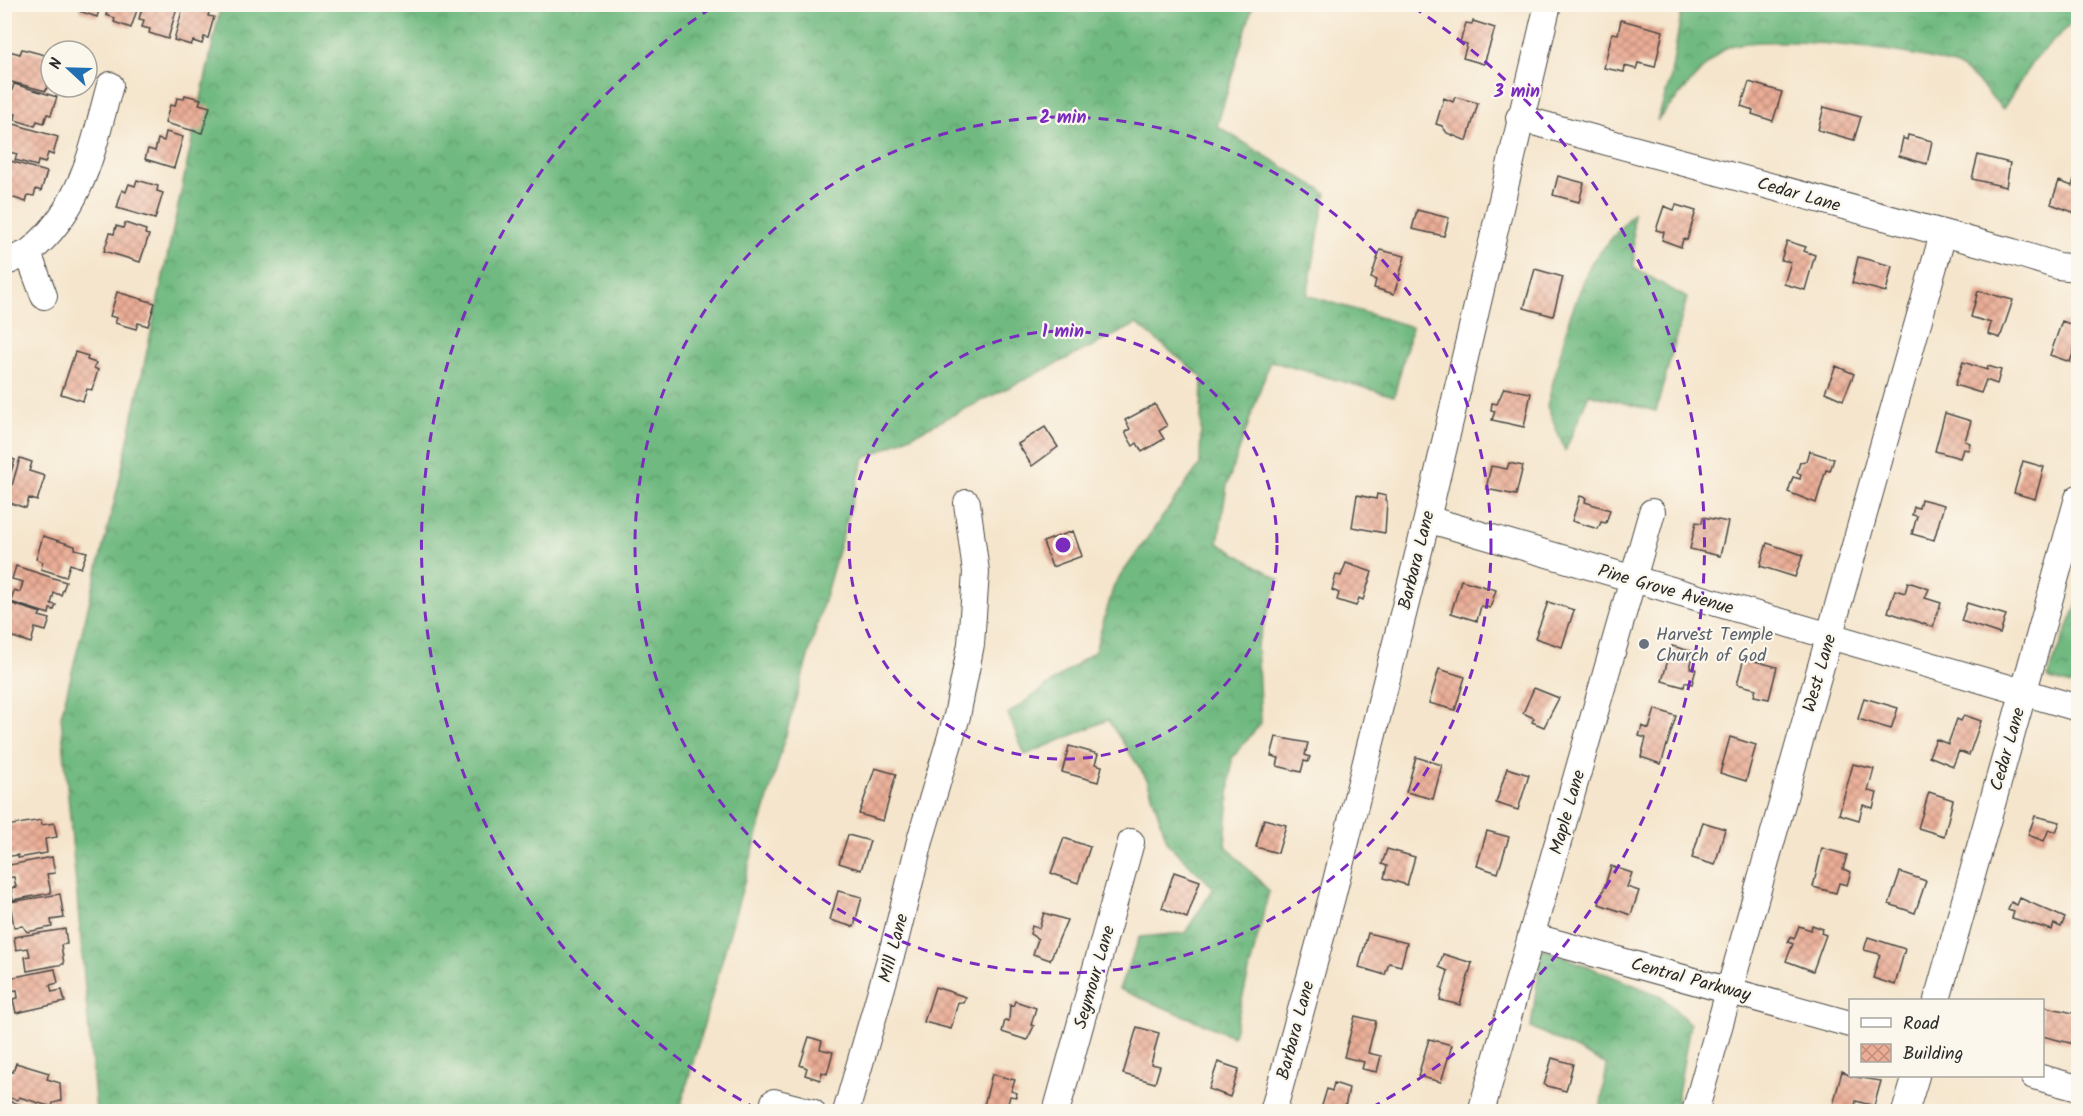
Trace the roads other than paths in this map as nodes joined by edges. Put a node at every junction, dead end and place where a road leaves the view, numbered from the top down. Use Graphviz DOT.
graph roads {
  1 [pos="1548,4"];
  2 [pos="110,85"];
  3 [pos="1519,118"];
  4 [pos="1943,234"];
  5 [pos="28,253"];
  6 [pos="4,263"];
  7 [pos="2079,268"];
  8 [pos="44,296"];
  9 [pos="2079,498"];
  10 [pos="967,502"];
  11 [pos="1652,512"];
  12 [pos="1427,519"];
  13 [pos="1633,580"];
  14 [pos="1829,634"];
  15 [pos="2023,692"];
  16 [pos="2079,708"];
  17 [pos="1131,842"];
  18 [pos="1531,936"];
  19 [pos="1731,989"];
  20 [pos="1937,999"];
  21 [pos="1849,1023"];
  22 [pos="1916,1077"];
  23 [pos="2038,1077"];
  24 [pos="2079,1088"];
  25 [pos="774,1102"];
  26 [pos="812,1112"];
  27 [pos="846,1112"];
  28 [pos="1056,1112"];
  29 [pos="1273,1112"];
  30 [pos="1481,1112"];
  31 [pos="1695,1112"];
  32 [pos="1905,1112"];
  1 -- 3 [label="street, Barbara Lane"];
  2 -- 5 [label="street"];
  3 -- 4 [label="street, Cedar Lane"];
  3 -- 12 [label="street, Barbara Lane"];
  4 -- 7 [label="street, Cedar Lane"];
  4 -- 14 [label="street, West Lane"];
  5 -- 6 [label="street"];
  5 -- 8 [label="street"];
  9 -- 15 [label="street, Cedar Lane"];
  10 -- 27 [label="street, Mill Lane"];
  11 -- 13 [label="street, Maple Lane"];
  12 -- 13 [label="street, Pine Grove Avenue"];
  12 -- 29 [label="street, Barbara Lane"];
  13 -- 14 [label="street, Pine Grove Avenue"];
  13 -- 18 [label="street, Maple Lane"];
  14 -- 15 [label="street, Pine Grove Avenue"];
  14 -- 19 [label="street, West Lane"];
  15 -- 16 [label="street, Pine Grove Avenue"];
  15 -- 20 [label="street, Cedar Lane"];
  17 -- 28 [label="street, Seymour Lane"];
  18 -- 19 [label="street, Central Parkway"];
  18 -- 30 [label="street, Maple Lane"];
  19 -- 21 [label="street, Central Parkway"];
  19 -- 31 [label="street, West Lane"];
  22 -- 32 [label="street"];
  23 -- 24 [label="street"];
  25 -- 26 [label="street"];
}
